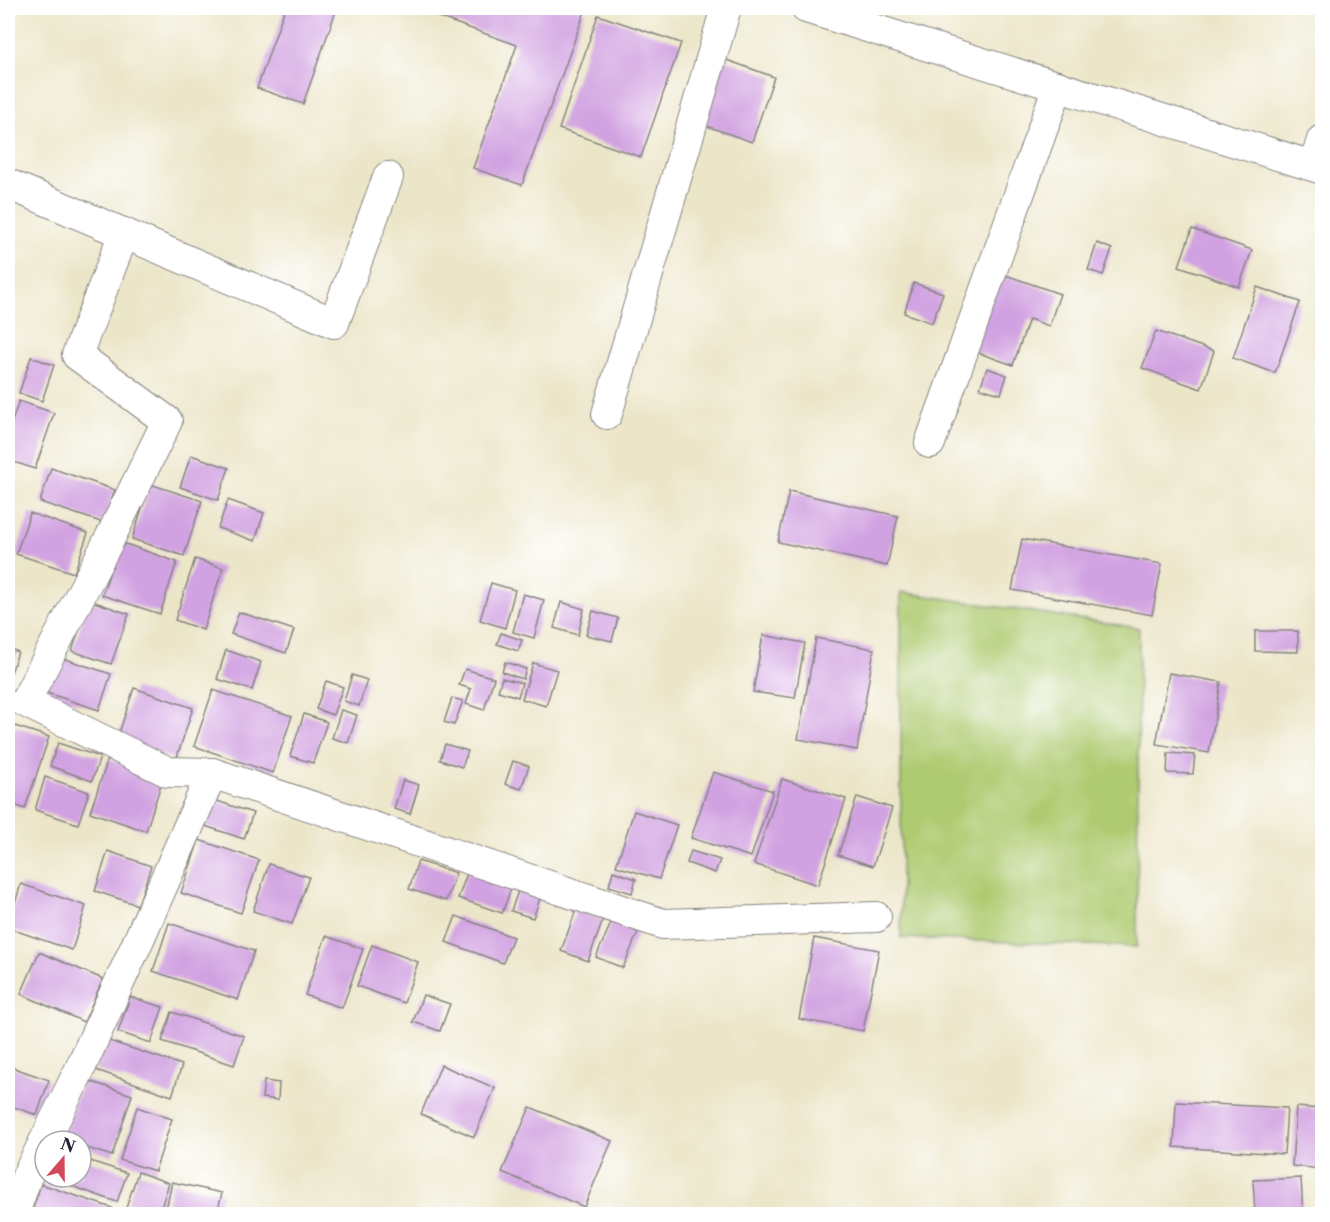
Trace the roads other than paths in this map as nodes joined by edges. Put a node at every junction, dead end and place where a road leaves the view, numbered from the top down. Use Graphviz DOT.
graph roads {
  1 [pos="726,8"];
  2 [pos="806,8"];
  3 [pos="1058,86"];
  4 [pos="1320,158"];
  5 [pos="388,177"];
  6 [pos="8,184"];
  7 [pos="124,233"];
  8 [pos="607,414"];
  9 [pos="930,443"];
  10 [pos="212,773"];
  11 [pos="876,917"];
  12 [pos="14,1215"];
  1 -- 8 [label="street"];
  2 -- 3 [label="street"];
  3 -- 4 [label="street"];
  3 -- 9 [label="street"];
  5 -- 7 [label="street"];
  6 -- 7 [label="street"];
  7 -- 10 [label="street"];
  10 -- 11 [label="street"];
  10 -- 12 [label="street"];
}
